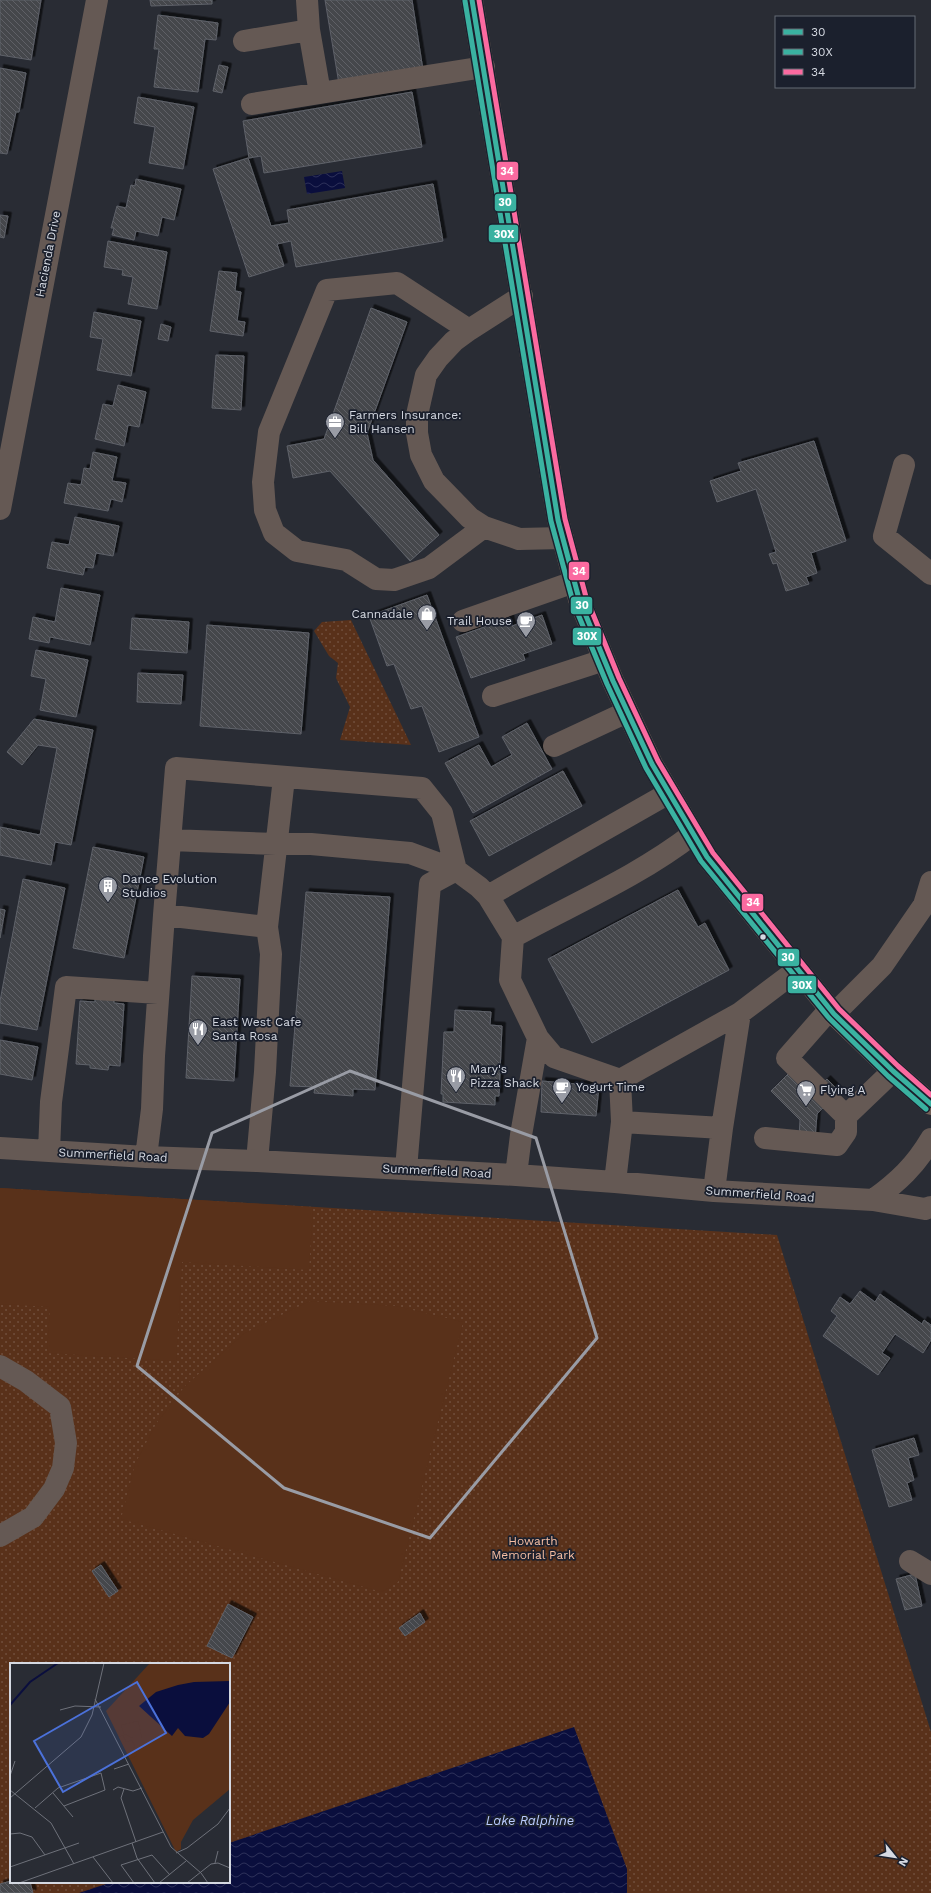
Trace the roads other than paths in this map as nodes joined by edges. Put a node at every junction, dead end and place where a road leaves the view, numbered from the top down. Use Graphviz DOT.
graph roads {
  1 [pos="97,0"];
  2 [pos="307,0"];
  3 [pos="472,0"];
  4 [pos="309,30"];
  5 [pos="244,42"];
  6 [pos="484,67"];
  7 [pos="320,93"];
  8 [pos="252,104"];
  9 [pos="522,296"];
  10 [pos="469,330"];
  11 [pos="904,465"];
  12 [pos="0,509"];
  13 [pos="484,527"];
  14 [pos="563,538"];
  15 [pos="931,574"];
  16 [pos="574,582"];
  17 [pos="463,620"];
  18 [pos="604,660"];
  19 [pos="493,696"];
  20 [pos="627,712"];
  21 [pos="554,746"];
  22 [pos="284,778"];
  23 [pos="668,793"];
  24 [pos="693,834"];
  25 [pos="170,840"];
  26 [pos="276,844"];
  27 [pos="456,870"];
  28 [pos="931,882"];
  29 [pos="488,896"];
  30 [pos="164,915"];
  31 [pos="267,927"];
  32 [pos="512,937"];
  33 [pos="797,970"];
  34 [pos="158,993"];
  35 [pos="832,1011"];
  36 [pos="740,1013"];
  37 [pos="538,1038"];
  38 [pos="893,1071"];
  39 [pos="620,1080"];
  40 [pos="931,1104"];
  41 [pos="846,1116"];
  42 [pos="622,1122"];
  43 [pos="722,1128"];
  44 [pos="765,1138"];
  45 [pos="931,1139"];
  46 [pos="0,1148"];
  47 [pos="50,1151"];
  48 [pos="146,1157"];
  49 [pos="257,1161"];
  50 [pos="406,1169"];
  51 [pos="516,1175"];
  52 [pos="615,1182"];
  53 [pos="714,1191"];
  54 [pos="873,1200"];
  55 [pos="931,1207"];
  56 [pos="0,1366"];
  57 [pos="0,1536"];
  58 [pos="910,1561"];
  59 [pos="931,1574"];
  1 -- 12 [label="street, Hacienda Drive"];
  2 -- 4 [label="street"];
  3 -- 6 [label="main road"];
  4 -- 5 [label="street"];
  4 -- 7 [label="street"];
  6 -- 7 [label="street"];
  6 -- 9 [label="main road"];
  7 -- 8 [label="street"];
  9 -- 10 [label="street"];
  9 -- 14 [label="main road"];
  10 -- 13 [label="street"];
  10 -- 13 [label="street"];
  11 -- 15 [label="street"];
  13 -- 14 [label="street"];
  14 -- 16 [label="main road"];
  16 -- 17 [label="street"];
  16 -- 18 [label="main road"];
  18 -- 19 [label="street"];
  18 -- 20 [label="main road"];
  20 -- 21 [label="street"];
  20 -- 23 [label="main road"];
  22 -- 25 [label="street"];
  22 -- 26 [label="street"];
  22 -- 27 [label="street"];
  23 -- 24 [label="main road"];
  23 -- 29 [label="street"];
  24 -- 32 [label="street"];
  24 -- 33 [label="main road"];
  25 -- 26 [label="street"];
  25 -- 30 [label="street"];
  26 -- 27 [label="street"];
  26 -- 31 [label="street"];
  27 -- 29 [label="street"];
  27 -- 50 [label="street"];
  28 -- 35 [label="street"];
  29 -- 32 [label="street"];
  30 -- 31 [label="street"];
  30 -- 34 [label="street"];
  31 -- 49 [label="street"];
  32 -- 37 [label="street"];
  33 -- 35 [label="main road"];
  33 -- 36 [label="street"];
  34 -- 47 [label="street"];
  34 -- 48 [label="street"];
  35 -- 38 [label="main road"];
  35 -- 41 [label="street"];
  36 -- 39 [label="street"];
  36 -- 43 [label="street"];
  37 -- 39 [label="street"];
  37 -- 51 [label="street"];
  38 -- 40 [label="main road"];
  38 -- 41 [label="street"];
  39 -- 42 [label="street"];
  41 -- 44 [label="street"];
  42 -- 43 [label="street"];
  42 -- 52 [label="street"];
  43 -- 53 [label="street"];
  45 -- 54 [label="street"];
  46 -- 47 [label="street, Summerfield Road"];
  47 -- 48 [label="street, Summerfield Road"];
  48 -- 49 [label="street, Summerfield Road"];
  49 -- 50 [label="street, Summerfield Road"];
  50 -- 51 [label="street, Summerfield Road"];
  51 -- 52 [label="street, Summerfield Road"];
  52 -- 53 [label="street, Summerfield Road"];
  53 -- 54 [label="street, Summerfield Road"];
  54 -- 55 [label="street, Summerfield Road"];
  56 -- 57 [label="street"];
  58 -- 59 [label="street"];
}
